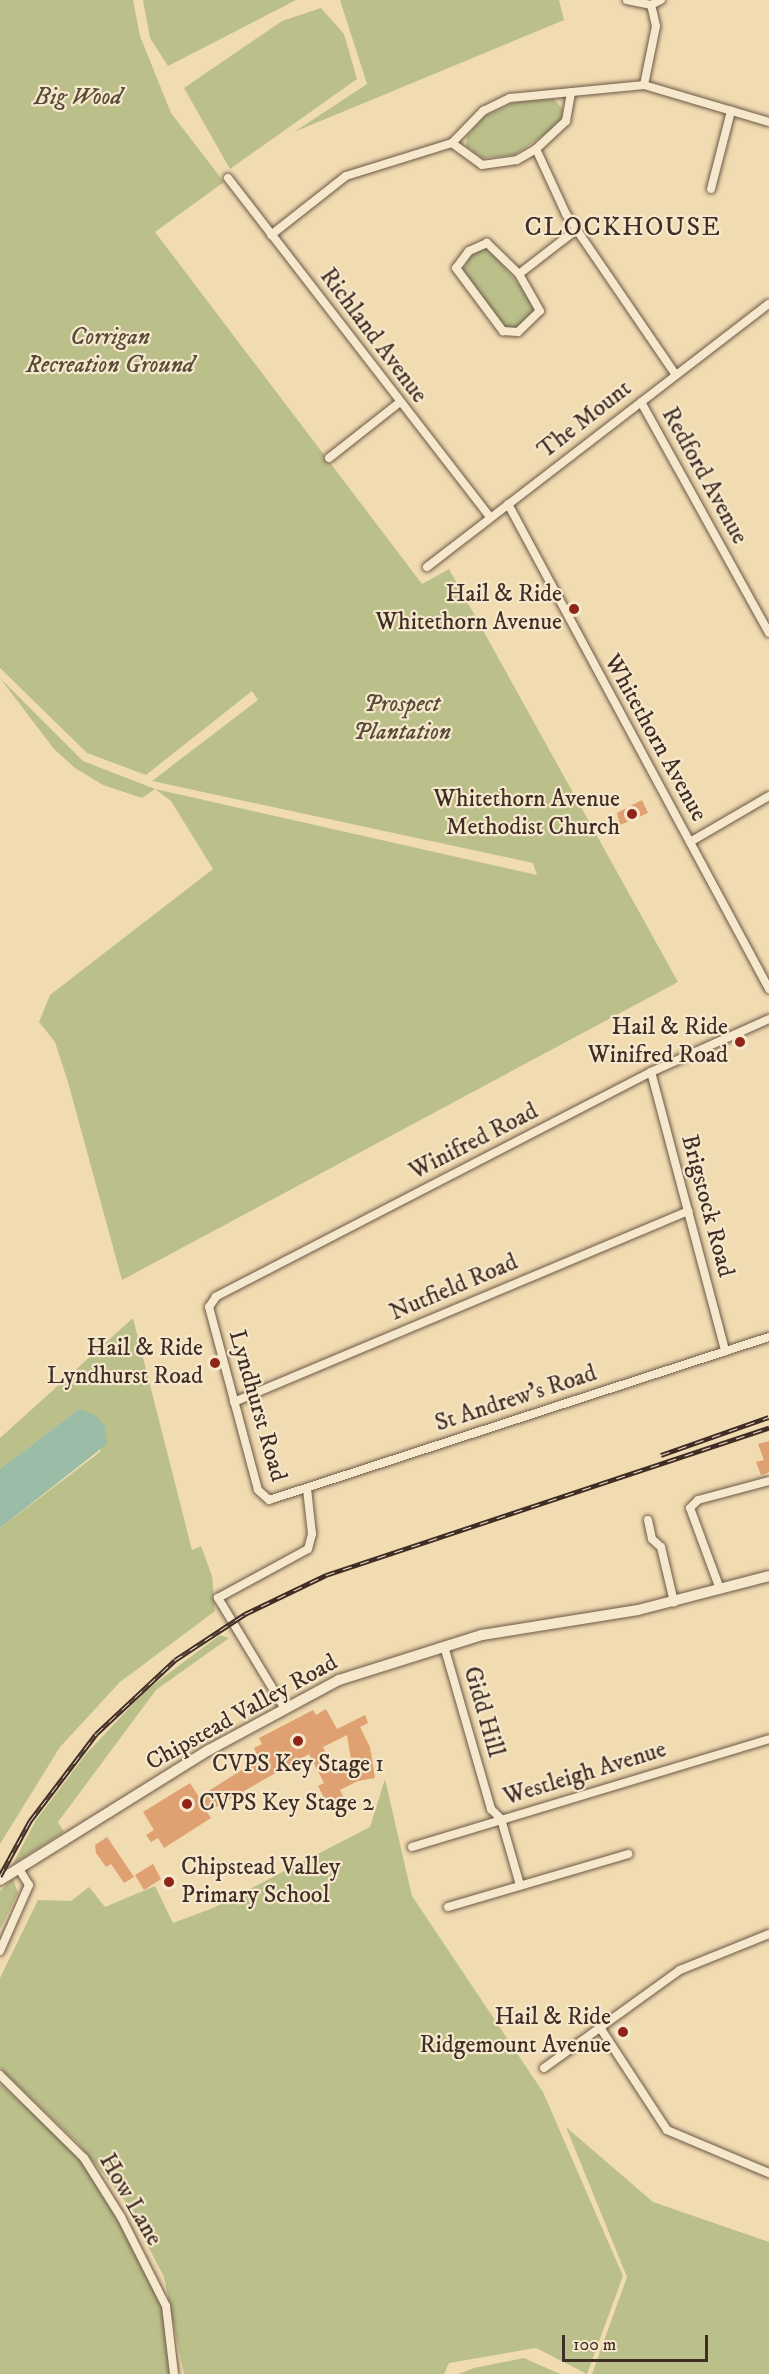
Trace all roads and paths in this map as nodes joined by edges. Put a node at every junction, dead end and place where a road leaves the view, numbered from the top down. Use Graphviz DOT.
graph roads {
  1 [pos="627,0"];
  2 [pos="661,0"];
  3 [pos="651,5"];
  4 [pos="644,85"];
  5 [pos="570,92"];
  6 [pos="730,111"];
  7 [pos="769,122"];
  8 [pos="452,143"];
  9 [pos="536,149"];
  10 [pos="228,178"];
  11 [pos="711,189"];
  12 [pos="576,230"];
  13 [pos="271,235"];
  14 [pos="519,274"];
  15 [pos="769,304"];
  16 [pos="675,374"];
  17 [pos="640,402"];
  18 [pos="399,403"];
  19 [pos="329,458"];
  20 [pos="508,504"];
  21 [pos="490,517"];
  22 [pos="427,567"];
  23 [pos="769,633"];
  24 [pos="769,796"];
  25 [pos="690,842"];
  26 [pos="769,989"];
  27 [pos="769,1019"];
  28 [pos="651,1072"];
  29 [pos="689,1211"];
  30 [pos="210,1312"];
  31 [pos="769,1336"];
  32 [pos="725,1351"];
  33 [pos="234,1402"];
  34 [pos="769,1481"];
  35 [pos="307,1489"];
  36 [pos="275,1499"];
  37 [pos="648,1520"];
  38 [pos="769,1576"];
  39 [pos="720,1589"];
  40 [pos="674,1602"];
  41 [pos="444,1646"];
  42 [pos="285,1708"];
  43 [pos="769,1739"];
  44 [pos="501,1819"];
  45 [pos="412,1847"];
  46 [pos="628,1854"];
  47 [pos="19,1869"];
  48 [pos="0,1880"];
  49 [pos="520,1885"];
  50 [pos="448,1907"];
  51 [pos="769,1934"];
  52 [pos="0,1951"];
  53 [pos="599,2026"];
  54 [pos="544,2068"];
  55 [pos="0,2075"];
  56 [pos="769,2174"];
  57 [pos="174,2374"];
  1 -- 3 [label="street"];
  2 -- 3 [label="street"];
  3 -- 4 [label="street"];
  4 -- 5 [label="street"];
  4 -- 6 [label="street"];
  5 -- 8 [label="street"];
  5 -- 9 [label="street"];
  6 -- 7 [label="street"];
  6 -- 11 [label="street"];
  8 -- 9 [label="street"];
  8 -- 13 [label="street"];
  9 -- 12 [label="street"];
  10 -- 13 [label="street, Richland Avenue"];
  12 -- 14 [label="street"];
  12 -- 16 [label="street"];
  13 -- 18 [label="street, Richland Avenue"];
  14 -- 14 [label="street"];
  15 -- 16 [label="street, The Mount"];
  16 -- 17 [label="street, The Mount"];
  17 -- 20 [label="street, The Mount"];
  17 -- 23 [label="street, Redford Avenue"];
  18 -- 19 [label="street"];
  18 -- 21 [label="street, Richland Avenue"];
  20 -- 21 [label="street, The Mount"];
  20 -- 25 [label="street, Whitethorn Avenue"];
  21 -- 22 [label="street, The Mount"];
  24 -- 25 [label="street"];
  25 -- 26 [label="street, Whitethorn Avenue"];
  27 -- 28 [label="street, Winifred Road"];
  28 -- 29 [label="street, Brigstock Road"];
  28 -- 30 [label="street, Winifred Road"];
  29 -- 32 [label="street, Brigstock Road"];
  29 -- 33 [label="street, Nutfield Road"];
  30 -- 33 [label="street, Lyndhurst Road"];
  31 -- 32 [label="street, St Andrew's Road"];
  32 -- 35 [label="street, St Andrew's Road"];
  33 -- 36 [label="street, Lyndhurst Road"];
  34 -- 39 [label="street"];
  35 -- 36 [label="street, St Andrew's Road"];
  35 -- 42 [label="street"];
  37 -- 40 [label="street"];
  38 -- 39 [label="main road, Chipstead Valley Road"];
  39 -- 40 [label="main road, Chipstead Valley Road"];
  40 -- 41 [label="main road, Chipstead Valley Road"];
  41 -- 42 [label="main road, Chipstead Valley Road"];
  41 -- 44 [label="street, Gidd Hill"];
  42 -- 47 [label="main road, Chipstead Valley Road"];
  43 -- 44 [label="street, Westleigh Avenue"];
  44 -- 45 [label="street, Westleigh Avenue"];
  44 -- 49 [label="street, Gidd Hill"];
  46 -- 49 [label="street"];
  47 -- 48 [label="main road, Chipstead Valley Road"];
  47 -- 52 [label="street"];
  49 -- 50 [label="street"];
  51 -- 53 [label="street"];
  53 -- 54 [label="street"];
  53 -- 56 [label="street"];
  55 -- 57 [label="street, How Lane"];
}
